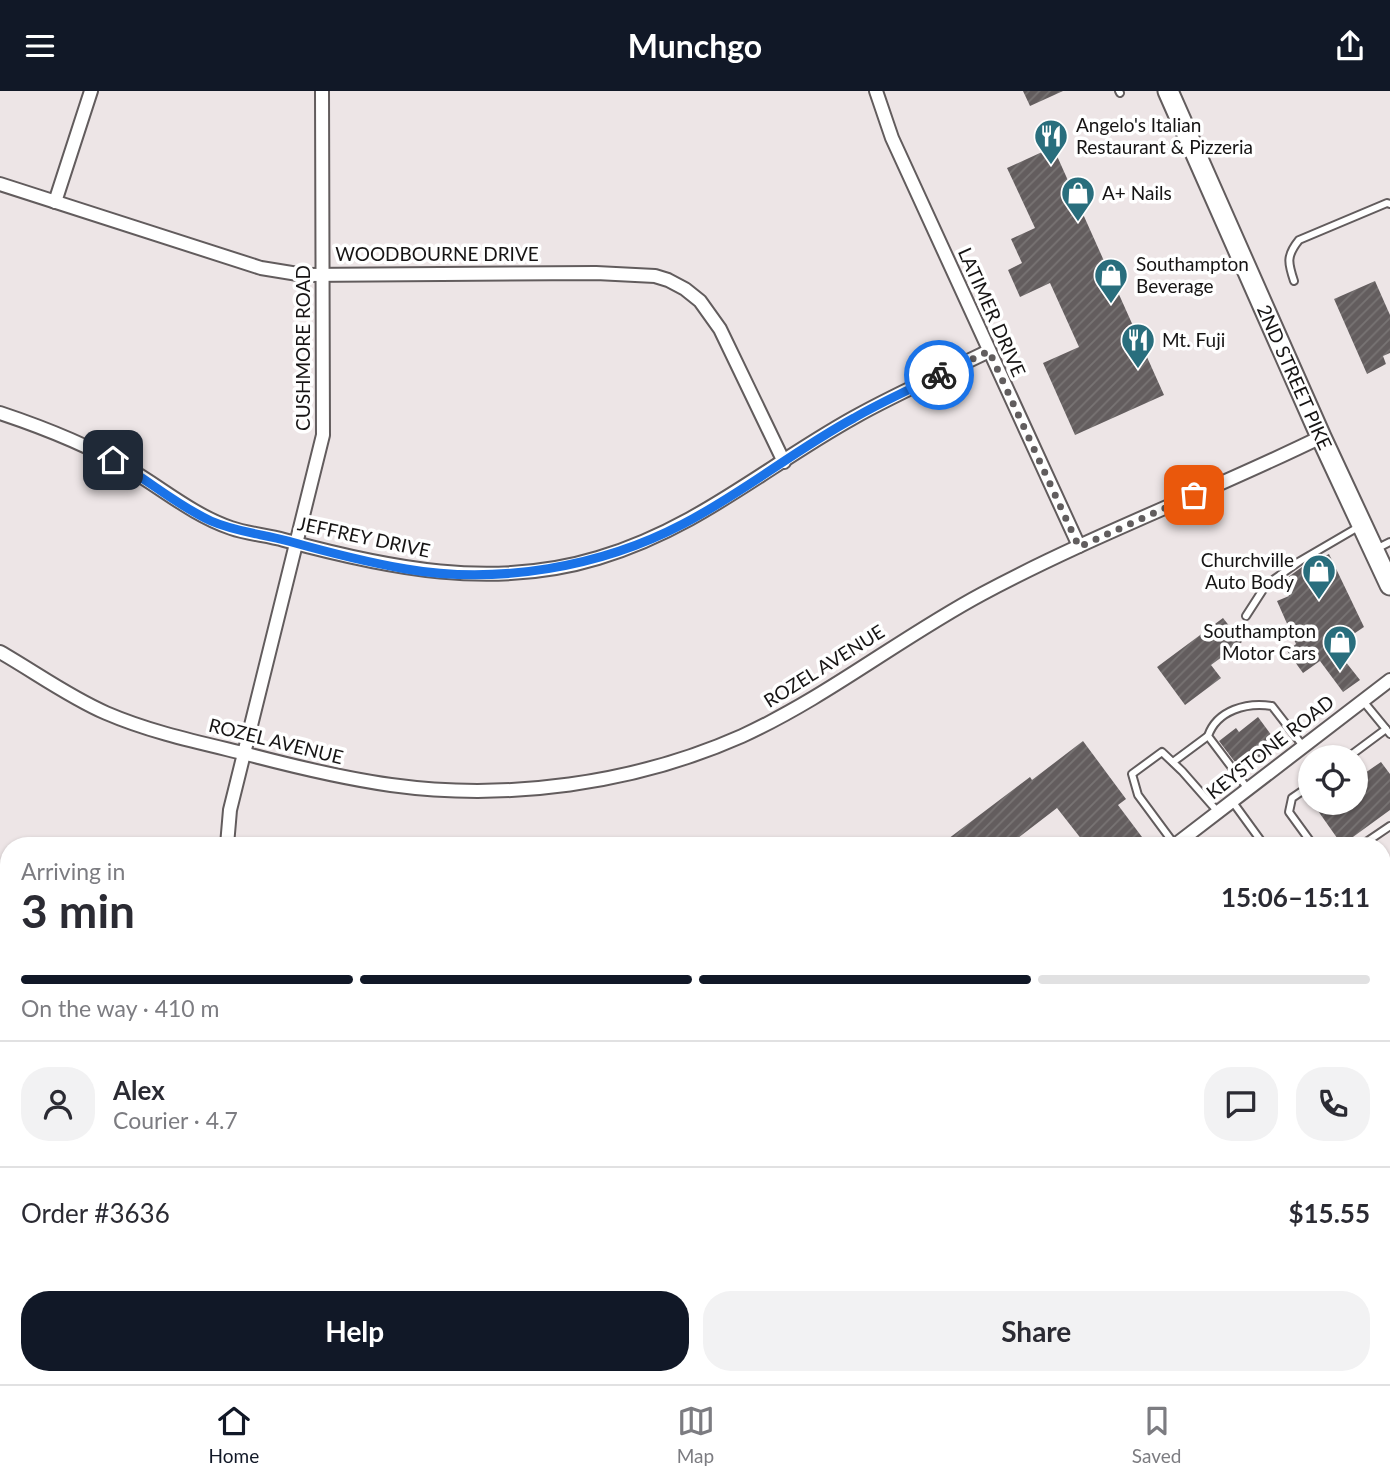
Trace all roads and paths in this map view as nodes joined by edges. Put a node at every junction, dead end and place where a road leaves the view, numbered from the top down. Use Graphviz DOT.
graph roads {
  1 [pos="91,91"];
  2 [pos="321,91"];
  3 [pos="876,91"];
  4 [pos="1168,91"];
  5 [pos="0,184"];
  6 [pos="55,202"];
  7 [pos="1390,204"];
  8 [pos="323,275"];
  9 [pos="1294,281"];
  10 [pos="989,351"];
  11 [pos="0,413"];
  12 [pos="1321,437"];
  13 [pos="784,462"];
  14 [pos="1362,525"];
  15 [pos="295,543"];
  16 [pos="1382,546"];
  17 [pos="1079,547"];
  18 [pos="1388,573"];
  19 [pos="1246,617"];
  20 [pos="0,652"];
  21 [pos="1390,680"];
  22 [pos="1363,700"];
  23 [pos="1388,732"];
  24 [pos="1208,736"];
  25 [pos="1302,745"];
  26 [pos="1304,745"];
  27 [pos="1368,745"];
  28 [pos="1298,750"];
  29 [pos="244,754"];
  30 [pos="1173,762"];
  31 [pos="1248,789"];
  32 [pos="1298,794"];
  33 [pos="1232,801"];
  34 [pos="1218,811"];
  35 [pos="1390,826"];
  36 [pos="228,837"];
  37 [pos="1169,837"];
  38 [pos="1185,837"];
  39 [pos="1258,837"];
  40 [pos="1307,837"];
  41 [pos="1374,837"];
  1 -- 6 [label="street"];
  2 -- 8 [label="street, CUSHMORE ROAD"];
  3 -- 10 [label="street, LATIMER DRIVE"];
  4 -- 12 [label="main road, 2ND STREET PIKE"];
  5 -- 6 [label="street, WOODBOURNE DRIVE"];
  6 -- 8 [label="street, WOODBOURNE DRIVE"];
  7 -- 9 [label="lane"];
  8 -- 13 [label="street, WOODBOURNE DRIVE"];
  8 -- 15 [label="street, CUSHMORE ROAD"];
  10 -- 13 [label="street, JEFFREY DRIVE"];
  10 -- 17 [label="street, LATIMER DRIVE"];
  11 -- 15 [label="street, JEFFREY DRIVE"];
  12 -- 14 [label="main road, 2ND STREET PIKE"];
  12 -- 17 [label="street, ROZEL AVENUE"];
  13 -- 15 [label="street, JEFFREY DRIVE"];
  14 -- 16 [label="main road, 2ND STREET PIKE"];
  14 -- 19 [label="lane"];
  15 -- 29 [label="street, CUSHMORE ROAD"];
  16 -- 18 [label="main road, 2ND STREET PIKE"];
  17 -- 29 [label="street, ROZEL AVENUE"];
  20 -- 29 [label="street, ROZEL AVENUE"];
  21 -- 22 [label="street, KEYSTONE ROAD"];
  22 -- 23 [label="lane"];
  22 -- 26 [label="street, KEYSTONE ROAD"];
  23 -- 27 [label="lane"];
  24 -- 25 [label="lane"];
  24 -- 30 [label="lane"];
  24 -- 31 [label="lane"];
  28 -- 31 [label="street, KEYSTONE ROAD"];
  29 -- 36 [label="street, CUSHMORE ROAD"];
  30 -- 34 [label="lane"];
  30 -- 37 [label="lane"];
  31 -- 33 [label="street, KEYSTONE ROAD"];
  32 -- 40 [label="lane"];
  33 -- 34 [label="street, KEYSTONE ROAD"];
  33 -- 39 [label="lane"];
  34 -- 38 [label="street, KEYSTONE ROAD"];
  35 -- 41 [label="lane"];
}
